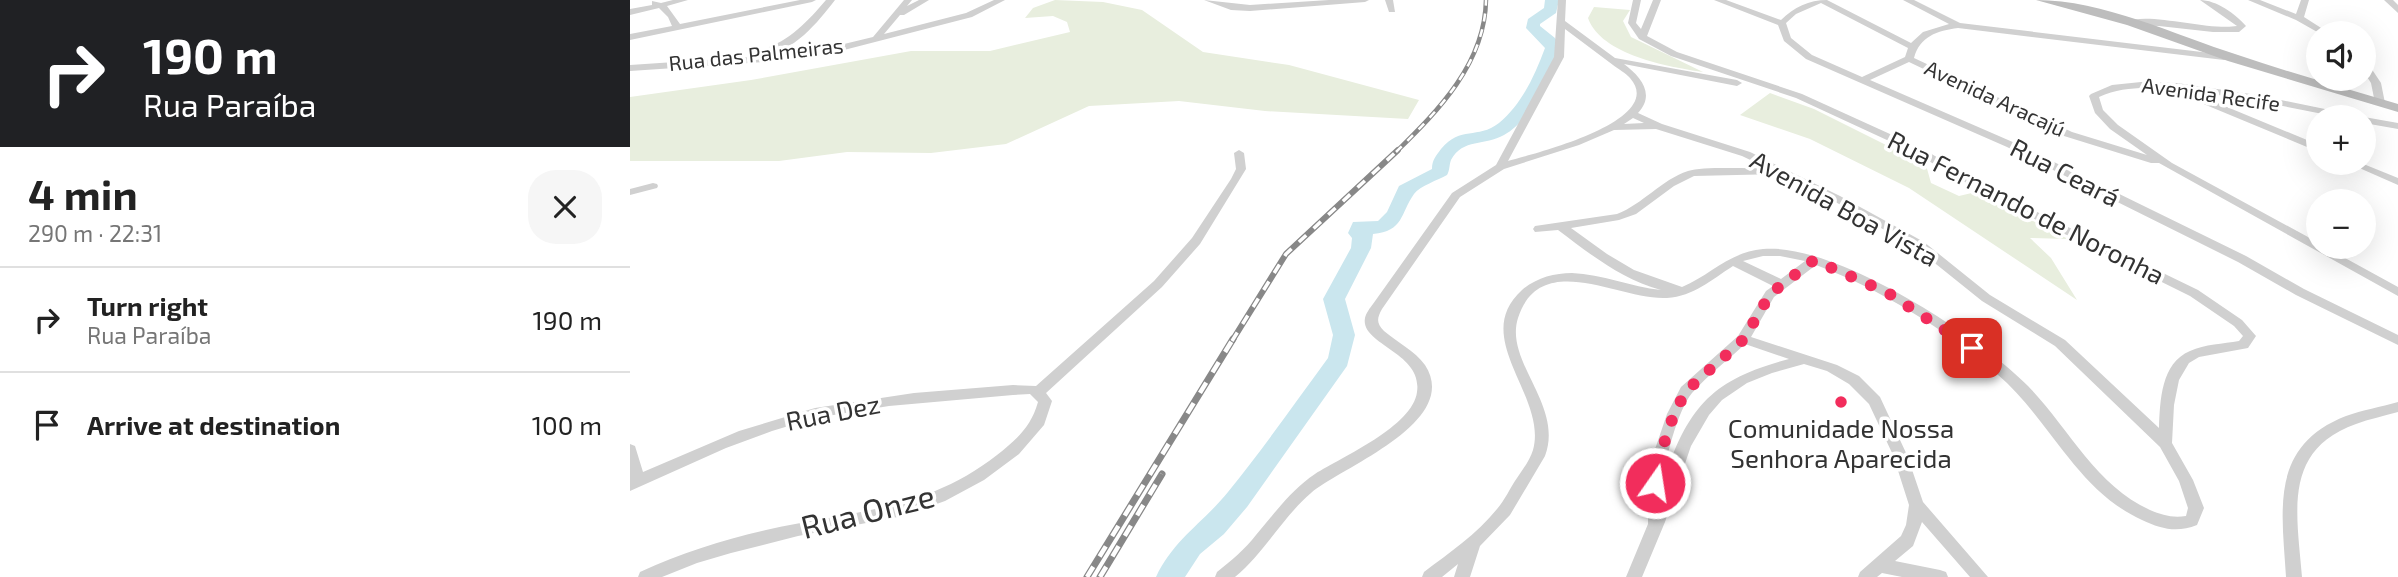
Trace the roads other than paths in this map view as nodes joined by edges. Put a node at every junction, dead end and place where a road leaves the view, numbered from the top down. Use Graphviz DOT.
graph roads {
  1 [pos="648,0"];
  2 [pos="684,0"];
  3 [pos="812,0"];
  4 [pos="831,0"];
  5 [pos="908,0"];
  6 [pos="925,0"];
  7 [pos="1001,0"];
  8 [pos="1209,0"];
  9 [pos="1365,0"];
  10 [pos="1562,0"];
  11 [pos="1637,0"];
  12 [pos="1657,0"];
  13 [pos="1718,0"];
  14 [pos="1821,0"];
  15 [pos="1907,0"];
  16 [pos="2042,0"];
  17 [pos="2204,0"];
  18 [pos="2252,0"];
  19 [pos="2305,0"];
  20 [pos="2388,0"];
  21 [pos="1316,1"];
  22 [pos="1242,4"];
  23 [pos="661,5"];
  24 [pos="2398,10"];
  25 [pos="630,12"];
  26 [pos="900,13"];
  27 [pos="2299,18"];
  28 [pos="1561,22"];
  29 [pos="2131,22"];
  30 [pos="2306,22"];
  31 [pos="1782,23"];
  32 [pos="1958,24"];
  33 [pos="677,27"];
  34 [pos="630,37"];
  35 [pos="1642,37"];
  36 [pos="877,38"];
  37 [pos="1594,45"];
  38 [pos="1561,46"];
  39 [pos="1913,47"];
  40 [pos="2233,58"];
  41 [pos="1909,59"];
  42 [pos="1613,60"];
  43 [pos="661,66"];
  44 [pos="630,68"];
  45 [pos="1863,80"];
  46 [pos="2376,83"];
  47 [pos="2166,85"];
  48 [pos="1798,96"];
  49 [pos="2380,103"];
  50 [pos="2306,108"];
  51 [pos="2398,108"];
  52 [pos="1633,114"];
  53 [pos="2376,122"];
  54 [pos="1658,126"];
  55 [pos="2398,126"];
  56 [pos="1614,127"];
  57 [pos="2306,144"];
  58 [pos="1509,149"];
  59 [pos="1239,153"];
  60 [pos="1530,159"];
  61 [pos="2168,166"];
  62 [pos="1500,167"];
  63 [pos="1784,171"];
  64 [pos="2376,173"];
  65 [pos="2398,182"];
  66 [pos="653,186"];
  67 [pos="630,191"];
  68 [pos="1562,227"];
  69 [pos="1539,229"];
  70 [pos="1814,260"];
  71 [pos="1733,261"];
  72 [pos="1780,284"];
  73 [pos="1688,290"];
  74 [pos="2398,292"];
  75 [pos="1744,339"];
  76 [pos="2398,340"];
  77 [pos="1806,359"];
  78 [pos="1038,392"];
  79 [pos="2398,407"];
  80 [pos="2165,443"];
  81 [pos="630,450"];
  82 [pos="634,483"];
  83 [pos="1917,505"];
  84 [pos="1656,524"];
  85 [pos="1475,541"];
  86 [pos="1881,566"];
  87 [pos="646,577"];
  88 [pos="1223,577"];
  89 [pos="1430,577"];
  90 [pos="1462,577"];
  91 [pos="1634,577"];
  92 [pos="1866,577"];
  93 [pos="1940,577"];
  94 [pos="1980,577"];
  95 [pos="2294,577"];
  1 -- 23 [label="street"];
  2 -- 23 [label="street"];
  3 -- 33 [label="street"];
  4 -- 43 [label="street"];
  5 -- 26 [label="street"];
  6 -- 26 [label="street"];
  7 -- 36 [label="street, Rua das Palmeiras"];
  8 -- 22 [label="street"];
  9 -- 21 [label="street"];
  10 -- 28 [label="street"];
  11 -- 35 [label="street"];
  12 -- 35 [label="street"];
  13 -- 31 [label="street"];
  14 -- 31 [label="street"];
  14 -- 39 [label="street"];
  15 -- 32 [label="street"];
  16 -- 29 [label="street"];
  17 -- 29 [label="street"];
  18 -- 27 [label="street"];
  19 -- 27 [label="street"];
  20 -- 24 [label="street"];
  21 -- 22 [label="street"];
  23 -- 25 [label="street"];
  23 -- 33 [label="street"];
  26 -- 36 [label="street"];
  27 -- 30 [label="street"];
  28 -- 37 [label="street"];
  28 -- 38 [label="street"];
  29 -- 40 [label="street"];
  31 -- 45 [label="street, Rua Ceará"];
  32 -- 39 [label="street, Avenida Aracajú"];
  32 -- 40 [label="street, Avenida Aracajú"];
  33 -- 34 [label="street"];
  35 -- 48 [label="street, Rua Fernando de Noronha"];
  36 -- 43 [label="street, Rua das Palmeiras"];
  37 -- 38 [label="street"];
  37 -- 42 [label="street"];
  38 -- 58 [label="street"];
  39 -- 41 [label="street, Avenida Aracajú"];
  40 -- 49 [label="street"];
  41 -- 45 [label="street"];
  41 -- 61 [label="street, Avenida Aracajú"];
  42 -- 48 [label="street"];
  42 -- 52 [label="street"];
  43 -- 44 [label="street, Rua das Palmeiras"];
  45 -- 76 [label="street, Rua Ceará"];
  46 -- 49 [label="street"];
  47 -- 50 [label="street, Avenida Recife"];
  47 -- 57 [label="street"];
  47 -- 61 [label="street, Avenida Recife"];
  48 -- 80 [label="street, Rua Fernando de Noronha"];
  49 -- 51 [label="street"];
  52 -- 54 [label="street, Avenida Boa Vista"];
  52 -- 56 [label="street"];
  53 -- 55 [label="street"];
  54 -- 56 [label="street"];
  54 -- 63 [label="street, Avenida Boa Vista"];
  56 -- 60 [label="street"];
  58 -- 60 [label="street"];
  58 -- 62 [label="street"];
  59 -- 78 [label="street"];
  60 -- 62 [label="street"];
  61 -- 74 [label="street"];
  62 -- 88 [label="street"];
  63 -- 68 [label="street"];
  63 -- 80 [label="street, Avenida Boa Vista"];
  64 -- 65 [label="street"];
  66 -- 67 [label="street"];
  68 -- 69 [label="street"];
  68 -- 73 [label="street"];
  70 -- 71 [label="street"];
  70 -- 72 [label="street"];
  70 -- 80 [label="street, Avenida Boa Vista"];
  71 -- 72 [label="street"];
  71 -- 73 [label="street"];
  72 -- 75 [label="street"];
  73 -- 85 [label="street"];
  75 -- 77 [label="street"];
  75 -- 84 [label="street"];
  77 -- 83 [label="street"];
  77 -- 84 [label="street"];
  78 -- 82 [label="street, Rua Dez"];
  78 -- 87 [label="street, Rua Onze"];
  79 -- 95 [label="street"];
  81 -- 82 [label="street"];
  83 -- 86 [label="street"];
  83 -- 94 [label="street"];
  84 -- 91 [label="street"];
  85 -- 89 [label="street"];
  85 -- 90 [label="street"];
  86 -- 92 [label="street"];
  86 -- 93 [label="street"];
}
